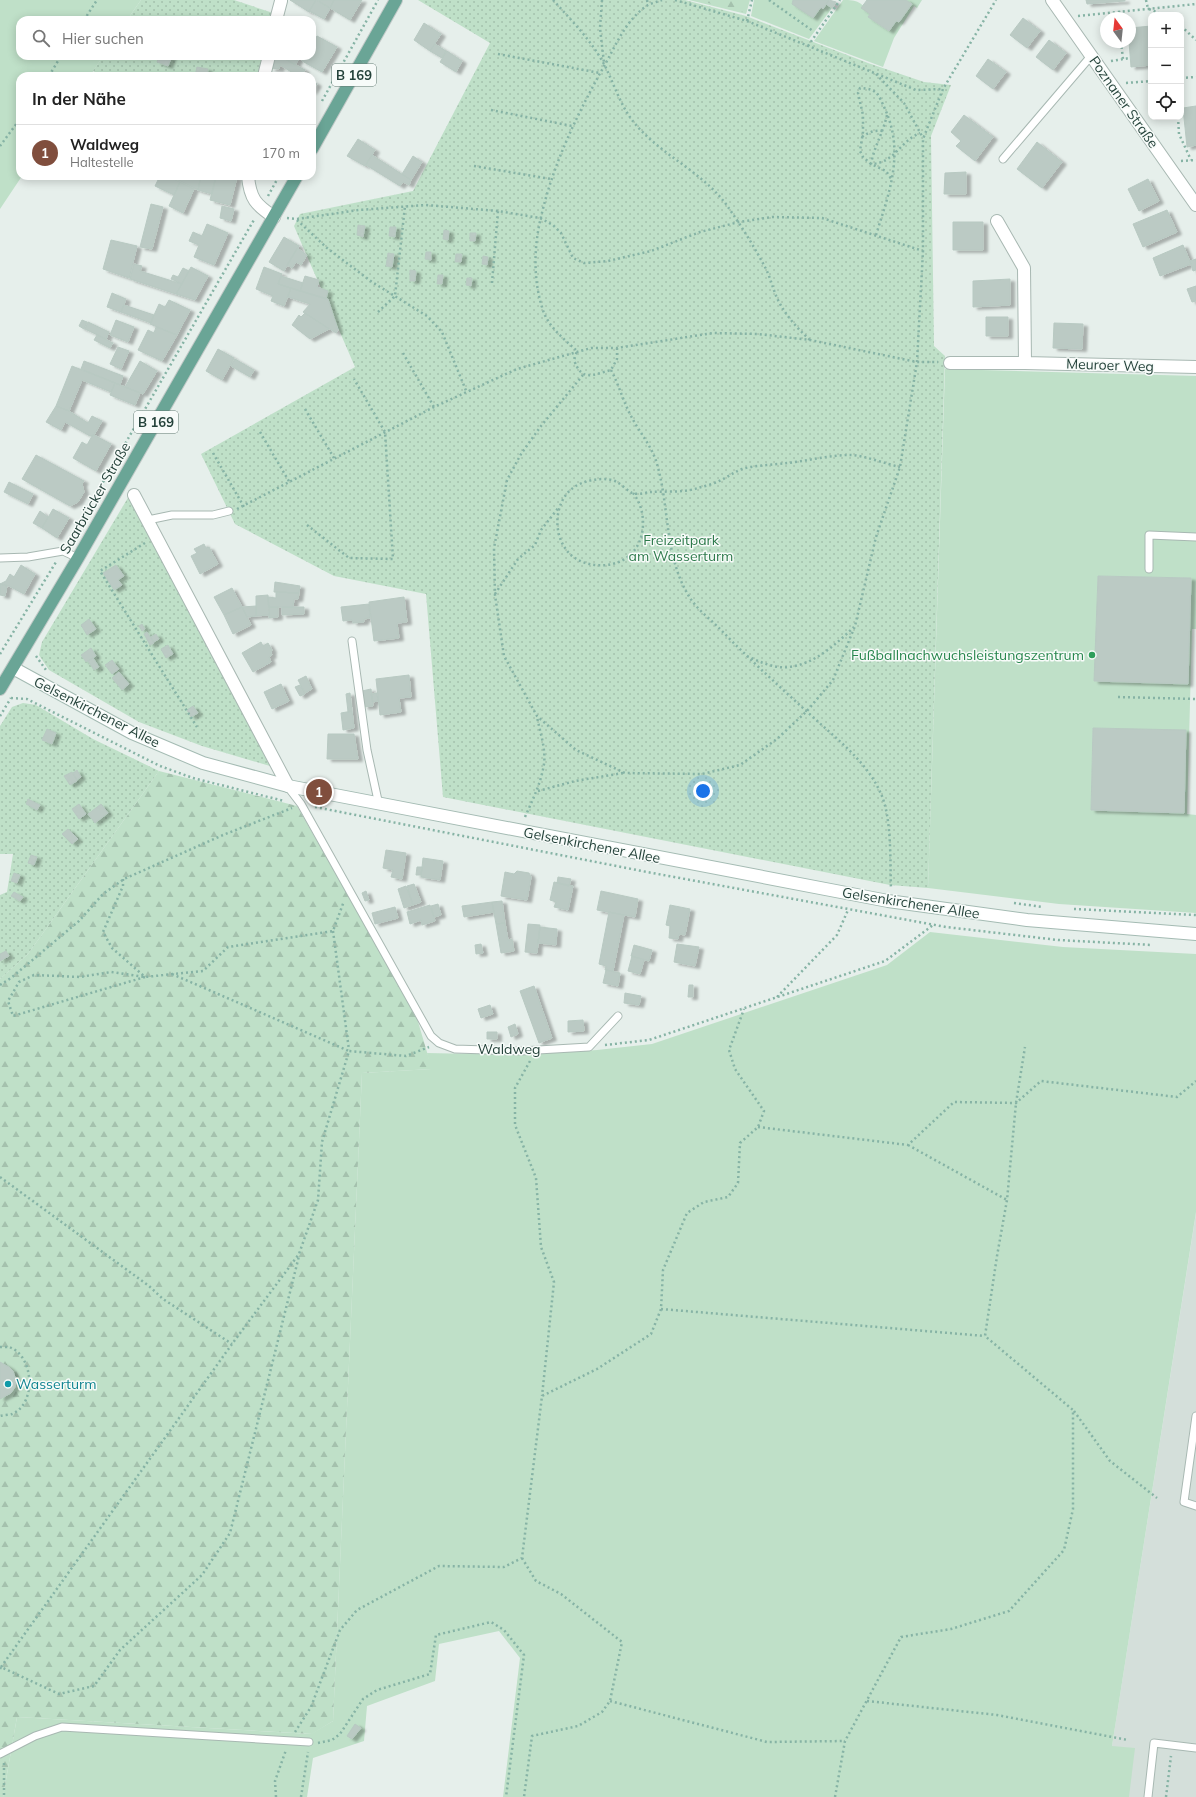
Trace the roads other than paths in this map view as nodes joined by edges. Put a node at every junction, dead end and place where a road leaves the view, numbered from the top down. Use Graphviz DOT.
graph roads {
  1 [pos="396,0"];
  2 [pos="1052,0"];
  3 [pos="280,1"];
  4 [pos="277,16"];
  5 [pos="1094,59"];
  6 [pos="268,60"];
  7 [pos="265,72"];
  8 [pos="316,142"];
  9 [pos="1003,159"];
  10 [pos="249,180"];
  11 [pos="295,180"];
  12 [pos="1196,205"];
  13 [pos="279,217"];
  14 [pos="996,221"];
  15 [pos="1024,362"];
  16 [pos="950,363"];
  17 [pos="1196,367"];
  18 [pos="134,496"];
  19 [pos="229,511"];
  20 [pos="148,520"];
  21 [pos="1196,537"];
  22 [pos="0,558"];
  23 [pos="78,558"];
  24 [pos="1149,569"];
  25 [pos="352,640"];
  26 [pos="13,668"];
  27 [pos="0,689"];
  28 [pos="288,786"];
  29 [pos="379,805"];
  30 [pos="1196,934"];
  31 [pos="618,1016"];
  32 [pos="1196,1416"];
  33 [pos="1196,1506"];
  34 [pos="309,1742"];
  35 [pos="1196,1748"];
  36 [pos="2,1753"];
  37 [pos="1148,1797"];
  1 -- 8 [label="main road, B 169"];
  2 -- 5 [label="main road, Poznaner Straße"];
  3 -- 4 [label="main road"];
  5 -- 9 [label="lane"];
  5 -- 12 [label="main road, Poznaner Straße"];
  6 -- 7 [label="main road"];
  10 -- 13 [label="main road"];
  11 -- 13 [label="main road, Saarbrücker Straße / B 169"];
  13 -- 23 [label="main road, Saarbrücker Straße / B 169"];
  14 -- 15 [label="main road"];
  15 -- 16 [label="main road, Meuroer Weg"];
  15 -- 17 [label="main road, Meuroer Weg"];
  18 -- 20 [label="main road"];
  19 -- 20 [label="lane"];
  20 -- 28 [label="main road"];
  21 -- 24 [label="lane"];
  22 -- 23 [label="lane"];
  23 -- 26 [label="main road, Saarbrücker Straße / B 169"];
  25 -- 29 [label="lane"];
  26 -- 27 [label="main road, Saarbrücker Straße / B 169"];
  26 -- 28 [label="main road, Gelsenkirchener Allee"];
  28 -- 29 [label="main road, Gelsenkirchener Allee"];
  28 -- 31 [label="lane, Waldweg"];
  29 -- 30 [label="main road, Gelsenkirchener Allee"];
  32 -- 33 [label="lane"];
  34 -- 36 [label="lane"];
  35 -- 37 [label="lane"];
}
